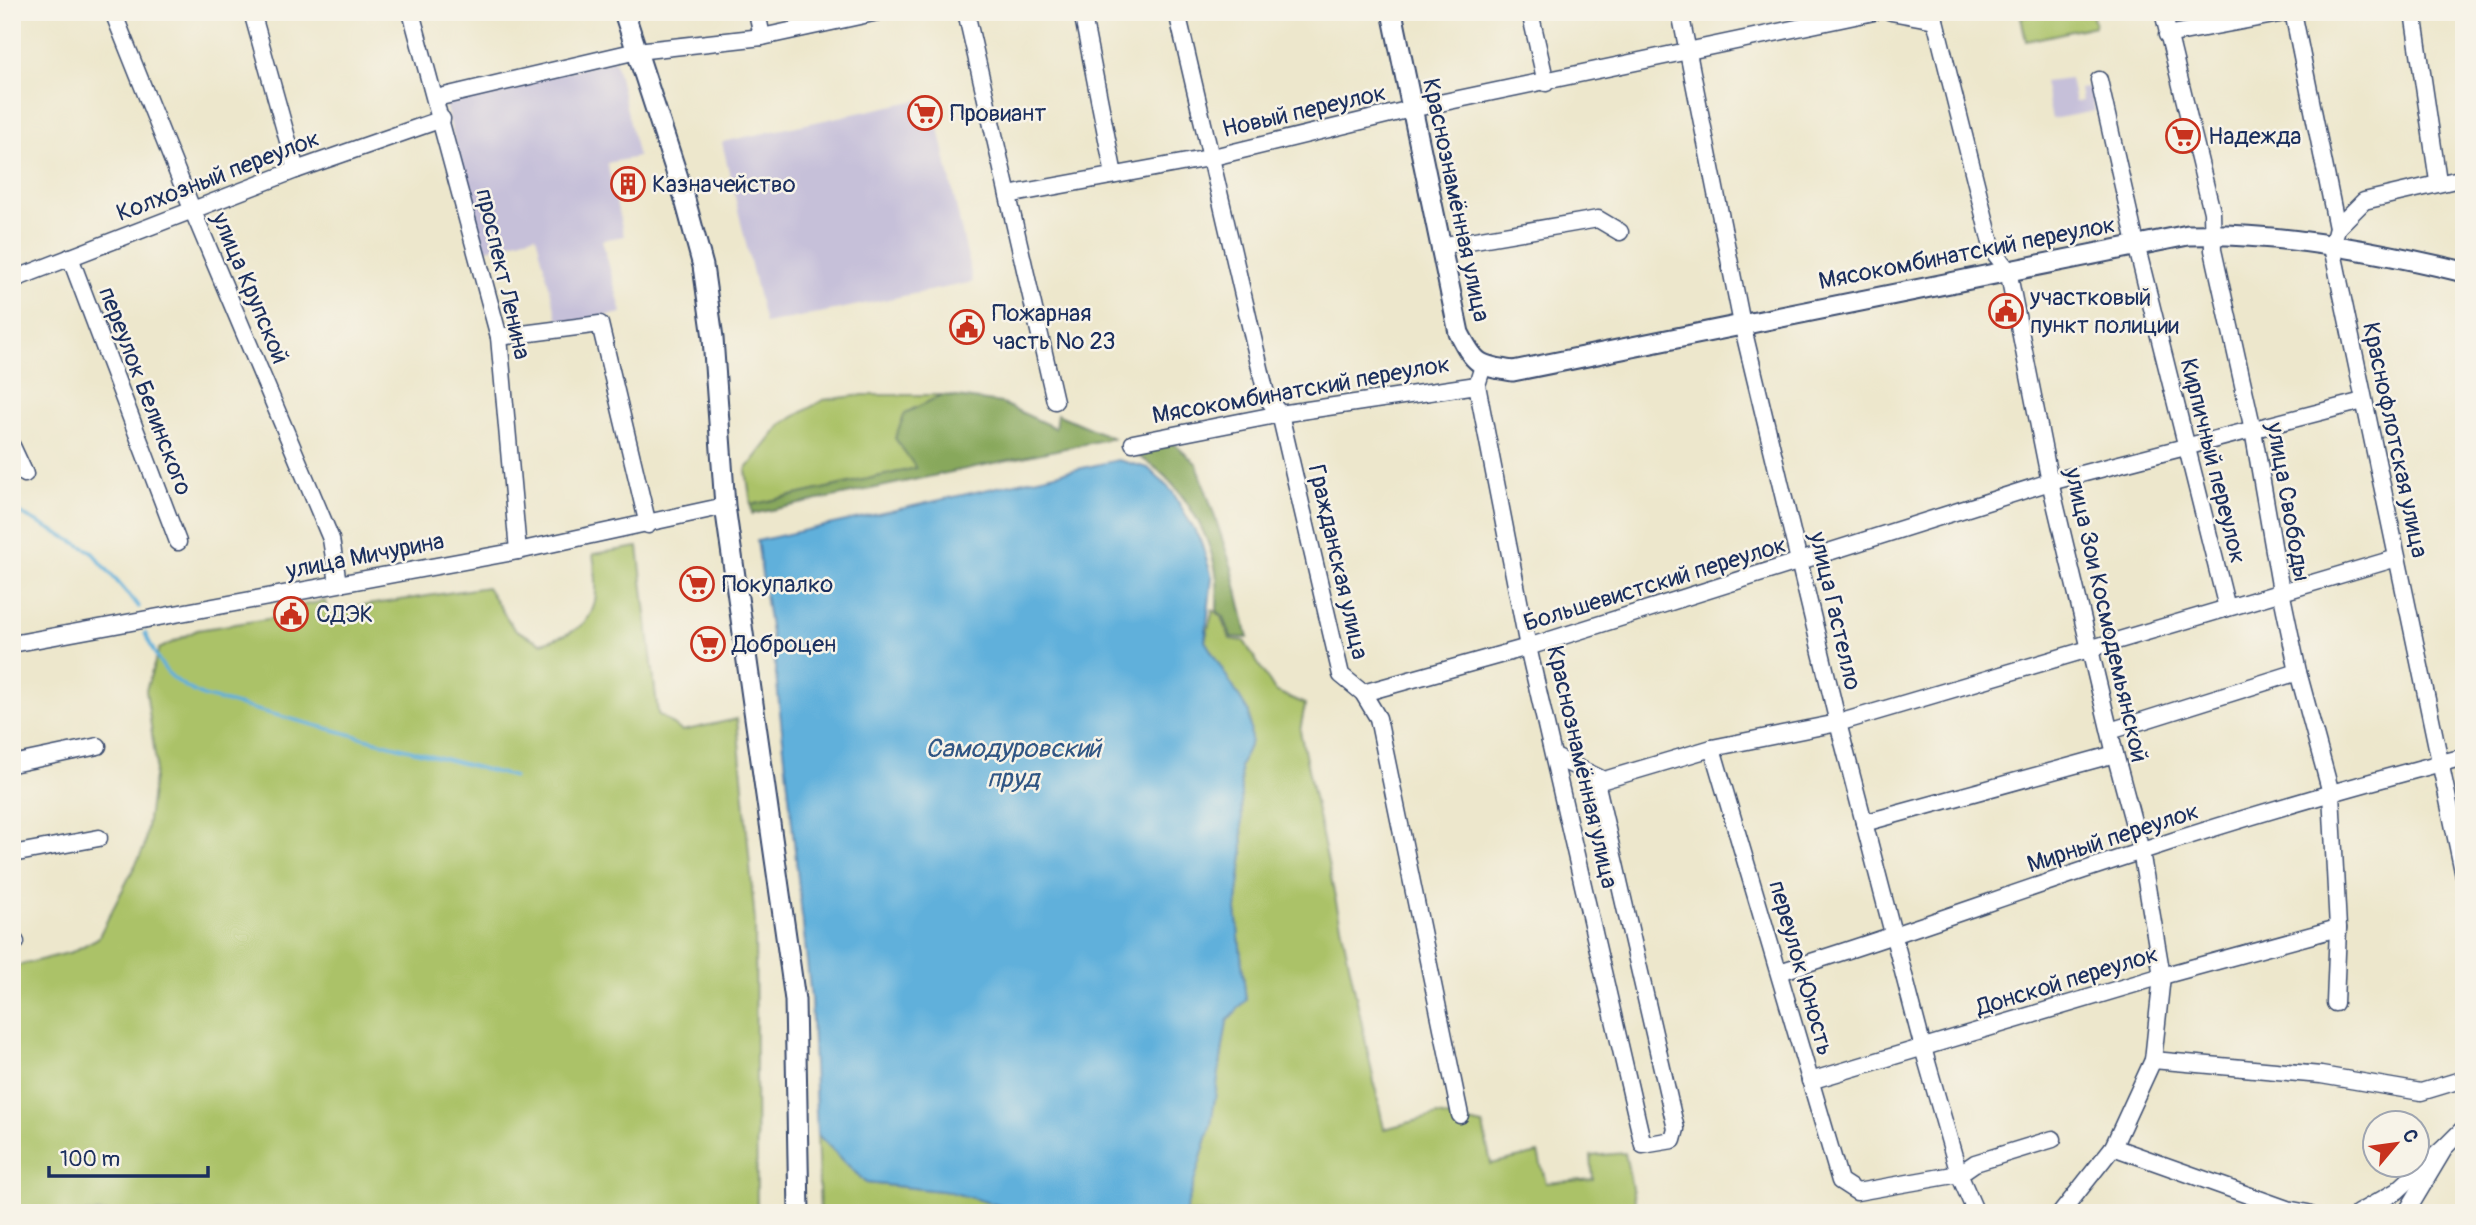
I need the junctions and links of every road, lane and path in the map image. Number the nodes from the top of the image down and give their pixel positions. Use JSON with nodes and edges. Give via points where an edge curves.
{"nodes":[{"id":1,"x":113,"y":12,"type":"edge"},
{"id":2,"x":252,"y":12,"type":"edge"},
{"id":3,"x":411,"y":12,"type":"edge"},
{"id":4,"x":624,"y":12,"type":"edge"},
{"id":5,"x":757,"y":12,"type":"edge"},
{"id":6,"x":878,"y":12,"type":"edge"},
{"id":7,"x":966,"y":12,"type":"edge"},
{"id":8,"x":1082,"y":12,"type":"edge"},
{"id":9,"x":1177,"y":12,"type":"edge"},
{"id":10,"x":1392,"y":12,"type":"edge"},
{"id":11,"x":1530,"y":12,"type":"edge"},
{"id":12,"x":1680,"y":12,"type":"edge"},
{"id":13,"x":1874,"y":12,"type":"edge"},
{"id":14,"x":1891,"y":12,"type":"edge"},
{"id":15,"x":2162,"y":12,"type":"edge"},
{"id":16,"x":2291,"y":12,"type":"edge"},
{"id":17,"x":2413,"y":12,"type":"edge"},
{"id":18,"x":1934,"y":16,"type":"edge"},
{"id":19,"x":2167,"y":35,"type":"junction"},
{"id":20,"x":762,"y":37,"type":"junction"},
{"id":21,"x":1688,"y":50,"type":"junction"},
{"id":22,"x":637,"y":51,"type":"junction"},
{"id":23,"x":2099,"y":80,"type":"dead end"},
{"id":24,"x":1545,"y":83,"type":"junction"},
{"id":25,"x":436,"y":98,"type":"junction"},
{"id":26,"x":1411,"y":109,"type":"junction"},
{"id":27,"x":442,"y":119,"type":"junction"},
{"id":28,"x":1209,"y":158,"type":"junction"},
{"id":29,"x":296,"y":170,"type":"junction"},
{"id":30,"x":1114,"y":175,"type":"junction"},
{"id":31,"x":2464,"y":178,"type":"edge"},
{"id":32,"x":2438,"y":181,"type":"junction"},
{"id":33,"x":1008,"y":195,"type":"junction"},
{"id":34,"x":192,"y":209,"type":"junction"},
{"id":35,"x":1620,"y":232,"type":"dead end"},
{"id":36,"x":2214,"y":234,"type":"junction"},
{"id":37,"x":2335,"y":238,"type":"junction"},
{"id":38,"x":2136,"y":244,"type":"junction"},
{"id":39,"x":1440,"y":246,"type":"junction"},
{"id":40,"x":70,"y":257,"type":"junction"},
{"id":41,"x":2008,"y":270,"type":"junction"},
{"id":42,"x":2464,"y":272,"type":"edge"},
{"id":43,"x":12,"y":280,"type":"edge"},
{"id":44,"x":1742,"y":324,"type":"junction"},
{"id":45,"x":499,"y":337,"type":"junction"},
{"id":46,"x":1480,"y":376,"type":"junction"},
{"id":47,"x":1055,"y":401,"type":"dead end"},
{"id":48,"x":2363,"y":401,"type":"junction"},
{"id":49,"x":1280,"y":415,"type":"junction"},
{"id":50,"x":2253,"y":430,"type":"junction"},
{"id":51,"x":1133,"y":443,"type":"dead end"},
{"id":52,"x":12,"y":446,"type":"edge"},
{"id":53,"x":2185,"y":447,"type":"junction"},
{"id":54,"x":24,"y":474,"type":"dead end"},
{"id":55,"x":2050,"y":482,"type":"junction"},
{"id":56,"x":725,"y":506,"type":"junction"},
{"id":57,"x":648,"y":525,"type":"junction"},
{"id":58,"x":178,"y":542,"type":"dead end"},
{"id":59,"x":518,"y":551,"type":"junction"},
{"id":60,"x":2397,"y":558,"type":"junction"},
{"id":61,"x":1800,"y":563,"type":"junction"},
{"id":62,"x":338,"y":583,"type":"junction"},
{"id":63,"x":2281,"y":591,"type":"junction"},
{"id":64,"x":2227,"y":608,"type":"junction"},
{"id":65,"x":12,"y":644,"type":"edge"},
{"id":66,"x":1528,"y":647,"type":"junction"},
{"id":67,"x":2091,"y":649,"type":"junction"},
{"id":68,"x":2298,"y":672,"type":"junction"},
{"id":69,"x":1363,"y":693,"type":"junction"},
{"id":70,"x":1838,"y":723,"type":"junction"},
{"id":71,"x":2110,"y":731,"type":"junction"},
{"id":72,"x":98,"y":746,"type":"dead end"},
{"id":73,"x":1712,"y":748,"type":"junction"},
{"id":74,"x":2115,"y":754,"type":"junction"},
{"id":75,"x":1555,"y":757,"type":"junction"},
{"id":76,"x":2464,"y":757,"type":"edge"},
{"id":77,"x":2438,"y":763,"type":"junction"},
{"id":78,"x":12,"y":764,"type":"edge"},
{"id":79,"x":1595,"y":777,"type":"junction"},
{"id":80,"x":2331,"y":793,"type":"junction"},
{"id":81,"x":1864,"y":823,"type":"junction"},
{"id":82,"x":99,"y":838,"type":"dead end"},
{"id":83,"x":2141,"y":851,"type":"junction"},
{"id":84,"x":12,"y":854,"type":"edge"},
{"id":85,"x":2464,"y":876,"type":"edge"},
{"id":86,"x":2338,"y":928,"type":"junction"},
{"id":87,"x":1893,"y":938,"type":"junction"},
{"id":88,"x":1779,"y":972,"type":"junction"},
{"id":89,"x":2162,"y":976,"type":"junction"},
{"id":90,"x":2335,"y":1003,"type":"dead end"},
{"id":91,"x":1923,"y":1048,"type":"junction"},
{"id":92,"x":2153,"y":1060,"type":"junction"},
{"id":93,"x":2464,"y":1079,"type":"edge"},
{"id":94,"x":1810,"y":1081,"type":"junction"},
{"id":95,"x":1460,"y":1115,"type":"dead end"},
{"id":96,"x":2464,"y":1128,"type":"edge"},
{"id":97,"x":2053,"y":1139,"type":"dead end"},
{"id":98,"x":2446,"y":1146,"type":"junction"},
{"id":99,"x":2113,"y":1147,"type":"junction"},
{"id":100,"x":1959,"y":1174,"type":"junction"},
{"id":101,"x":2063,"y":1212,"type":"edge"},
{"id":102,"x":799,"y":1213,"type":"edge"},
{"id":103,"x":1976,"y":1213,"type":"edge"},
{"id":104,"x":2308,"y":1213,"type":"edge"},
{"id":105,"x":2358,"y":1213,"type":"edge"},
{"id":106,"x":2406,"y":1213,"type":"edge"}],
"edges":[{"from":1,"to":34,"type":"street","name":"улица Крупской"},
{"from":2,"to":29,"type":"street"},
{"from":3,"to":25,"type":"street","name":"проспект Ленина"},
{"from":4,"to":22,"type":"main road"},
{"from":5,"to":20,"type":"street"},
{"from":6,"to":20,"type":"street"},
{"from":7,"to":33,"type":"street"},
{"from":8,"to":30,"type":"street"},
{"from":9,"to":28,"type":"street","name":"Гражданская улица"},
{"from":10,"to":26,"type":"main road","name":"Краснознамённая улица"},
{"from":11,"to":24,"type":"street"},
{"from":12,"to":21,"type":"street","name":"улица Гастелло"},
{"from":13,"to":21,"type":"street","name":"Новый переулок"},
{"from":14,"to":18,"type":"street"},
{"from":15,"to":19,"type":"street","name":"улица Свободы"},
{"from":16,"to":19,"type":"street"},
{"from":16,"to":37,"type":"street","name":"Краснофлотская улица"},
{"from":17,"to":32,"type":"street"},
{"from":18,"to":41,"type":"street","name":"улица Зои Космодемьянской","via":[[1993,251]]},
{"from":19,"to":36,"type":"street","name":"улица Свободы"},
{"from":20,"to":22,"type":"street"},
{"from":21,"to":24,"type":"street","name":"Новый переулок"},
{"from":21,"to":44,"type":"street","name":"улица Гастелло"},
{"from":22,"to":25,"type":"street"},
{"from":22,"to":56,"type":"main road","via":[[703,266]]},
{"from":23,"to":38,"type":"street","name":"Кирпичный переулок"},
{"from":24,"to":26,"type":"street","name":"Новый переулок"},
{"from":25,"to":27,"type":"street","name":"проспект Ленина"},
{"from":26,"to":28,"type":"street","name":"Новый переулок"},
{"from":26,"to":39,"type":"main road","name":"Краснознамённая улица"},
{"from":27,"to":29,"type":"street","name":"Колхозный переулок"},
{"from":27,"to":45,"type":"street","name":"проспект Ленина"},
{"from":28,"to":30,"type":"street","name":"Новый переулок"},
{"from":28,"to":49,"type":"street","name":"Гражданская улица","via":[[1267,398]]},
{"from":29,"to":34,"type":"street","name":"Колхозный переулок"},
{"from":30,"to":33,"type":"street","name":"Новый переулок"},
{"from":31,"to":32,"type":"street"},
{"from":32,"to":37,"type":"street","via":[[2364,201]]},
{"from":33,"to":47,"type":"street"},
{"from":34,"to":40,"type":"street","name":"Колхозный переулок"},
{"from":34,"to":62,"type":"street","name":"улица Крупской","via":[[331,539]]},
{"from":35,"to":39,"type":"street","via":[[1598,219]]},
{"from":36,"to":37,"type":"main road","name":"Мясокомбинатский переулок"},
{"from":36,"to":38,"type":"main road","name":"Мясокомбинатский переулок"},
{"from":36,"to":50,"type":"street","name":"улица Свободы","via":[[2213,250]]},
{"from":37,"to":42,"type":"main road","name":"Мясокомбинатский переулок"},
{"from":37,"to":48,"type":"street","name":"Краснофлотская улица"},
{"from":38,"to":41,"type":"main road","name":"Мясокомбинатский переулок"},
{"from":38,"to":53,"type":"street","name":"Кирпичный переулок"},
{"from":39,"to":46,"type":"main road","name":"Краснознамённая улица","via":[[1459,333]]},
{"from":40,"to":43,"type":"street","name":"Колхозный переулок"},
{"from":40,"to":58,"type":"street","name":"переулок Белинского"},
{"from":41,"to":44,"type":"main road","name":"Мясокомбинатский переулок"},
{"from":41,"to":55,"type":"street","name":"улица Зои Космодемьянской"},
{"from":44,"to":46,"type":"main road","name":"Мясокомбинатский переулок"},
{"from":44,"to":61,"type":"street","name":"улица Гастелло"},
{"from":45,"to":57,"type":"street","via":[[600,324]]},
{"from":45,"to":59,"type":"street","name":"проспект Ленина"},
{"from":46,"to":49,"type":"street","name":"Мясокомбинатский переулок"},
{"from":46,"to":66,"type":"street","name":"Краснознамённая улица"},
{"from":48,"to":50,"type":"street","name":"Большевистский переулок"},
{"from":48,"to":60,"type":"street","name":"Краснофлотская улица"},
{"from":49,"to":51,"type":"street","name":"Мясокомбинатский переулок"},
{"from":49,"to":69,"type":"street","name":"Гражданская улица","via":[[1341,675]]},
{"from":50,"to":53,"type":"street","name":"Большевистский переулок"},
{"from":50,"to":63,"type":"street","name":"улица Свободы"},
{"from":52,"to":54,"type":"street"},
{"from":53,"to":55,"type":"street","name":"Большевистский переулок"},
{"from":53,"to":64,"type":"street","name":"Кирпичный переулок"},
{"from":55,"to":61,"type":"street","name":"Большевистский переулок"},
{"from":55,"to":67,"type":"street","name":"улица Зои Космодемьянской"},
{"from":56,"to":57,"type":"street","name":"улица Мичурина"},
{"from":56,"to":102,"type":"main road","via":[[795,1000]]},
{"from":57,"to":59,"type":"street","name":"улица Мичурина"},
{"from":59,"to":62,"type":"street","name":"улица Мичурина"},
{"from":60,"to":63,"type":"street"},
{"from":60,"to":77,"type":"street","name":"Краснофлотская улица"},
{"from":61,"to":66,"type":"street","name":"Большевистский переулок"},
{"from":61,"to":70,"type":"street","name":"улица Гастелло"},
{"from":62,"to":65,"type":"street","name":"улица Мичурина"},
{"from":63,"to":64,"type":"street"},
{"from":63,"to":68,"type":"street","name":"улица Свободы"},
{"from":64,"to":67,"type":"street"},
{"from":66,"to":69,"type":"street","name":"Большевистский переулок"},
{"from":66,"to":75,"type":"street","name":"Краснознамённая улица"},
{"from":67,"to":70,"type":"street"},
{"from":67,"to":71,"type":"street","name":"улица Зои Космодемьянской"},
{"from":68,"to":71,"type":"street"},
{"from":68,"to":80,"type":"street","name":"улица Свободы"},
{"from":69,"to":95,"type":"street","name":"Гражданская улица","via":[[1378,718]]},
{"from":70,"to":73,"type":"street"},
{"from":70,"to":81,"type":"street","name":"улица Гастелло"},
{"from":71,"to":74,"type":"street","name":"улица Зои Космодемьянской"},
{"from":72,"to":78,"type":"street"},
{"from":73,"to":79,"type":"street","via":[[1604,779]]},
{"from":73,"to":88,"type":"street","name":"переулок Юность"},
{"from":74,"to":81,"type":"street"},
{"from":74,"to":83,"type":"street","name":"улица Зои Космодемьянской"},
{"from":75,"to":79,"type":"street"},
{"from":75,"to":79,"type":"street","name":"Краснознамённая улица","via":[[1643,1145],[1666,1143],[1673,1140],[1676,1129]]},
{"from":76,"to":77,"type":"street","name":"Мирный переулок"},
{"from":77,"to":80,"type":"street","name":"Мирный переулок"},
{"from":77,"to":85,"type":"street","name":"Краснофлотская улица"},
{"from":80,"to":83,"type":"street","name":"Мирный переулок"},
{"from":80,"to":86,"type":"street","name":"улица Свободы"},
{"from":81,"to":87,"type":"street","name":"улица Гастелло"},
{"from":82,"to":84,"type":"street"},
{"from":83,"to":87,"type":"street","name":"Мирный переулок"},
{"from":83,"to":89,"type":"street","name":"улица Зои Космодемьянской"},
{"from":86,"to":89,"type":"street","name":"Донской переулок"},
{"from":86,"to":90,"type":"street","name":"улица Свободы"},
{"from":87,"to":88,"type":"street","name":"Мирный переулок"},
{"from":87,"to":91,"type":"street","name":"улица Гастелло"},
{"from":88,"to":94,"type":"street","name":"переулок Юность"},
{"from":89,"to":91,"type":"street","name":"Донской переулок"},
{"from":89,"to":92,"type":"street","name":"улица Зои Космодемьянской"},
{"from":91,"to":94,"type":"street","name":"Донской переулок"},
{"from":91,"to":100,"type":"street","name":"улица Гастелло"},
{"from":92,"to":93,"type":"street","via":[[2321,1075],[2421,1092]]},
{"from":92,"to":99,"type":"street","name":"улица Зои Космодемьянской"},
{"from":94,"to":100,"type":"street","name":"переулок Юность","via":[[1840,1181],[1857,1192]]},
{"from":96,"to":98,"type":"street"},
{"from":97,"to":100,"type":"street","via":[[1975,1163]]},
{"from":98,"to":105,"type":"street","via":[[2397,1191]]},
{"from":98,"to":106,"type":"street"},
{"from":99,"to":101,"type":"street","name":"улица Зои Космодемьянской"},
{"from":99,"to":104,"type":"street"},
{"from":100,"to":103,"type":"street","name":"улица Гастелло"}]}
